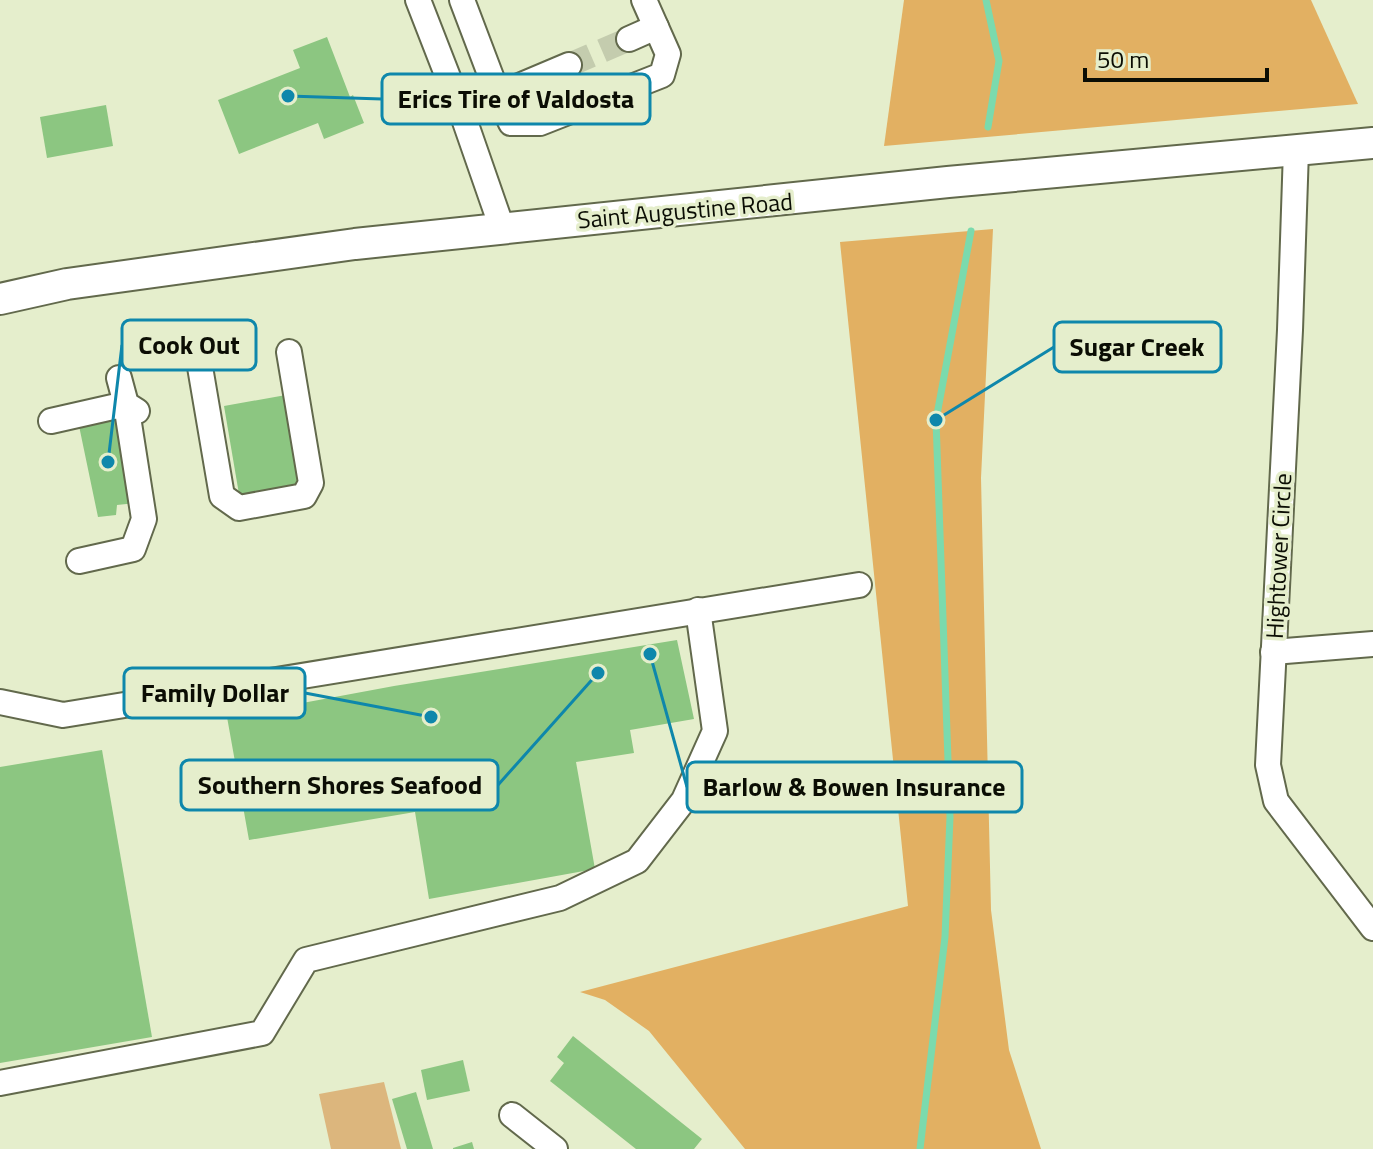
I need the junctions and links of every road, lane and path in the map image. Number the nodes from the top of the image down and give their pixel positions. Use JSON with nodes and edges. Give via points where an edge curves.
{"nodes":[{"id":1,"x":418,"y":0,"type":"edge"},
{"id":2,"x":462,"y":0,"type":"edge"},
{"id":3,"x":644,"y":0,"type":"edge"},
{"id":4,"x":656,"y":27,"type":"junction"},
{"id":5,"x":629,"y":39,"type":"tunnel mouth"},
{"id":6,"x":569,"y":65,"type":"tunnel mouth"},
{"id":7,"x":498,"y":95,"type":"junction"},
{"id":8,"x":1373,"y":143,"type":"edge"},
{"id":9,"x":1296,"y":150,"type":"junction"},
{"id":10,"x":502,"y":228,"type":"junction"},
{"id":11,"x":0,"y":299,"type":"edge"},
{"id":12,"x":289,"y":352,"type":"dead end"},
{"id":13,"x":200,"y":367,"type":"dead end"},
{"id":14,"x":119,"y":378,"type":"dead end"},
{"id":15,"x":126,"y":404,"type":"junction"},
{"id":16,"x":51,"y":421,"type":"dead end"},
{"id":17,"x":79,"y":561,"type":"dead end"},
{"id":18,"x":859,"y":585,"type":"dead end"},
{"id":19,"x":698,"y":610,"type":"junction"},
{"id":20,"x":1373,"y":644,"type":"edge"},
{"id":21,"x":1273,"y":652,"type":"junction"},
{"id":22,"x":0,"y":702,"type":"edge"},
{"id":23,"x":1373,"y":928,"type":"edge"},
{"id":24,"x":0,"y":1083,"type":"edge"},
{"id":25,"x":512,"y":1115,"type":"dead end"},
{"id":26,"x":555,"y":1149,"type":"edge"}],
"edges":[{"from":1,"to":10,"type":"street"},
{"from":2,"to":7,"type":"street"},
{"from":3,"to":4,"type":"street"},
{"from":4,"to":5,"type":"street"},
{"from":4,"to":7,"type":"street","via":[[668,54],[662,75],[540,123],[511,123]]},
{"from":6,"to":7,"type":"street"},
{"from":8,"to":9,"type":"main road","name":"Saint Augustine Road"},
{"from":9,"to":10,"type":"main road","name":"Saint Augustine Road"},
{"from":9,"to":21,"type":"street","name":"Hightower Circle"},
{"from":10,"to":11,"type":"main road","name":"Saint Augustine Road","via":[[67,284]]},
{"from":12,"to":13,"type":"street","via":[[311,483],[304,496],[239,508],[222,496]]},
{"from":14,"to":15,"type":"street"},
{"from":15,"to":16,"type":"street"},
{"from":15,"to":17,"type":"street","via":[[144,519],[133,549]]},
{"from":18,"to":19,"type":"street"},
{"from":19,"to":22,"type":"street","via":[[63,715]]},
{"from":19,"to":24,"type":"street","via":[[715,731],[684,800],[637,861],[560,898],[306,960],[262,1033]]},
{"from":20,"to":21,"type":"street"},
{"from":21,"to":23,"type":"street","name":"Hightower Circle","via":[[1268,765],[1276,801]]},
{"from":25,"to":26,"type":"street"}]}
